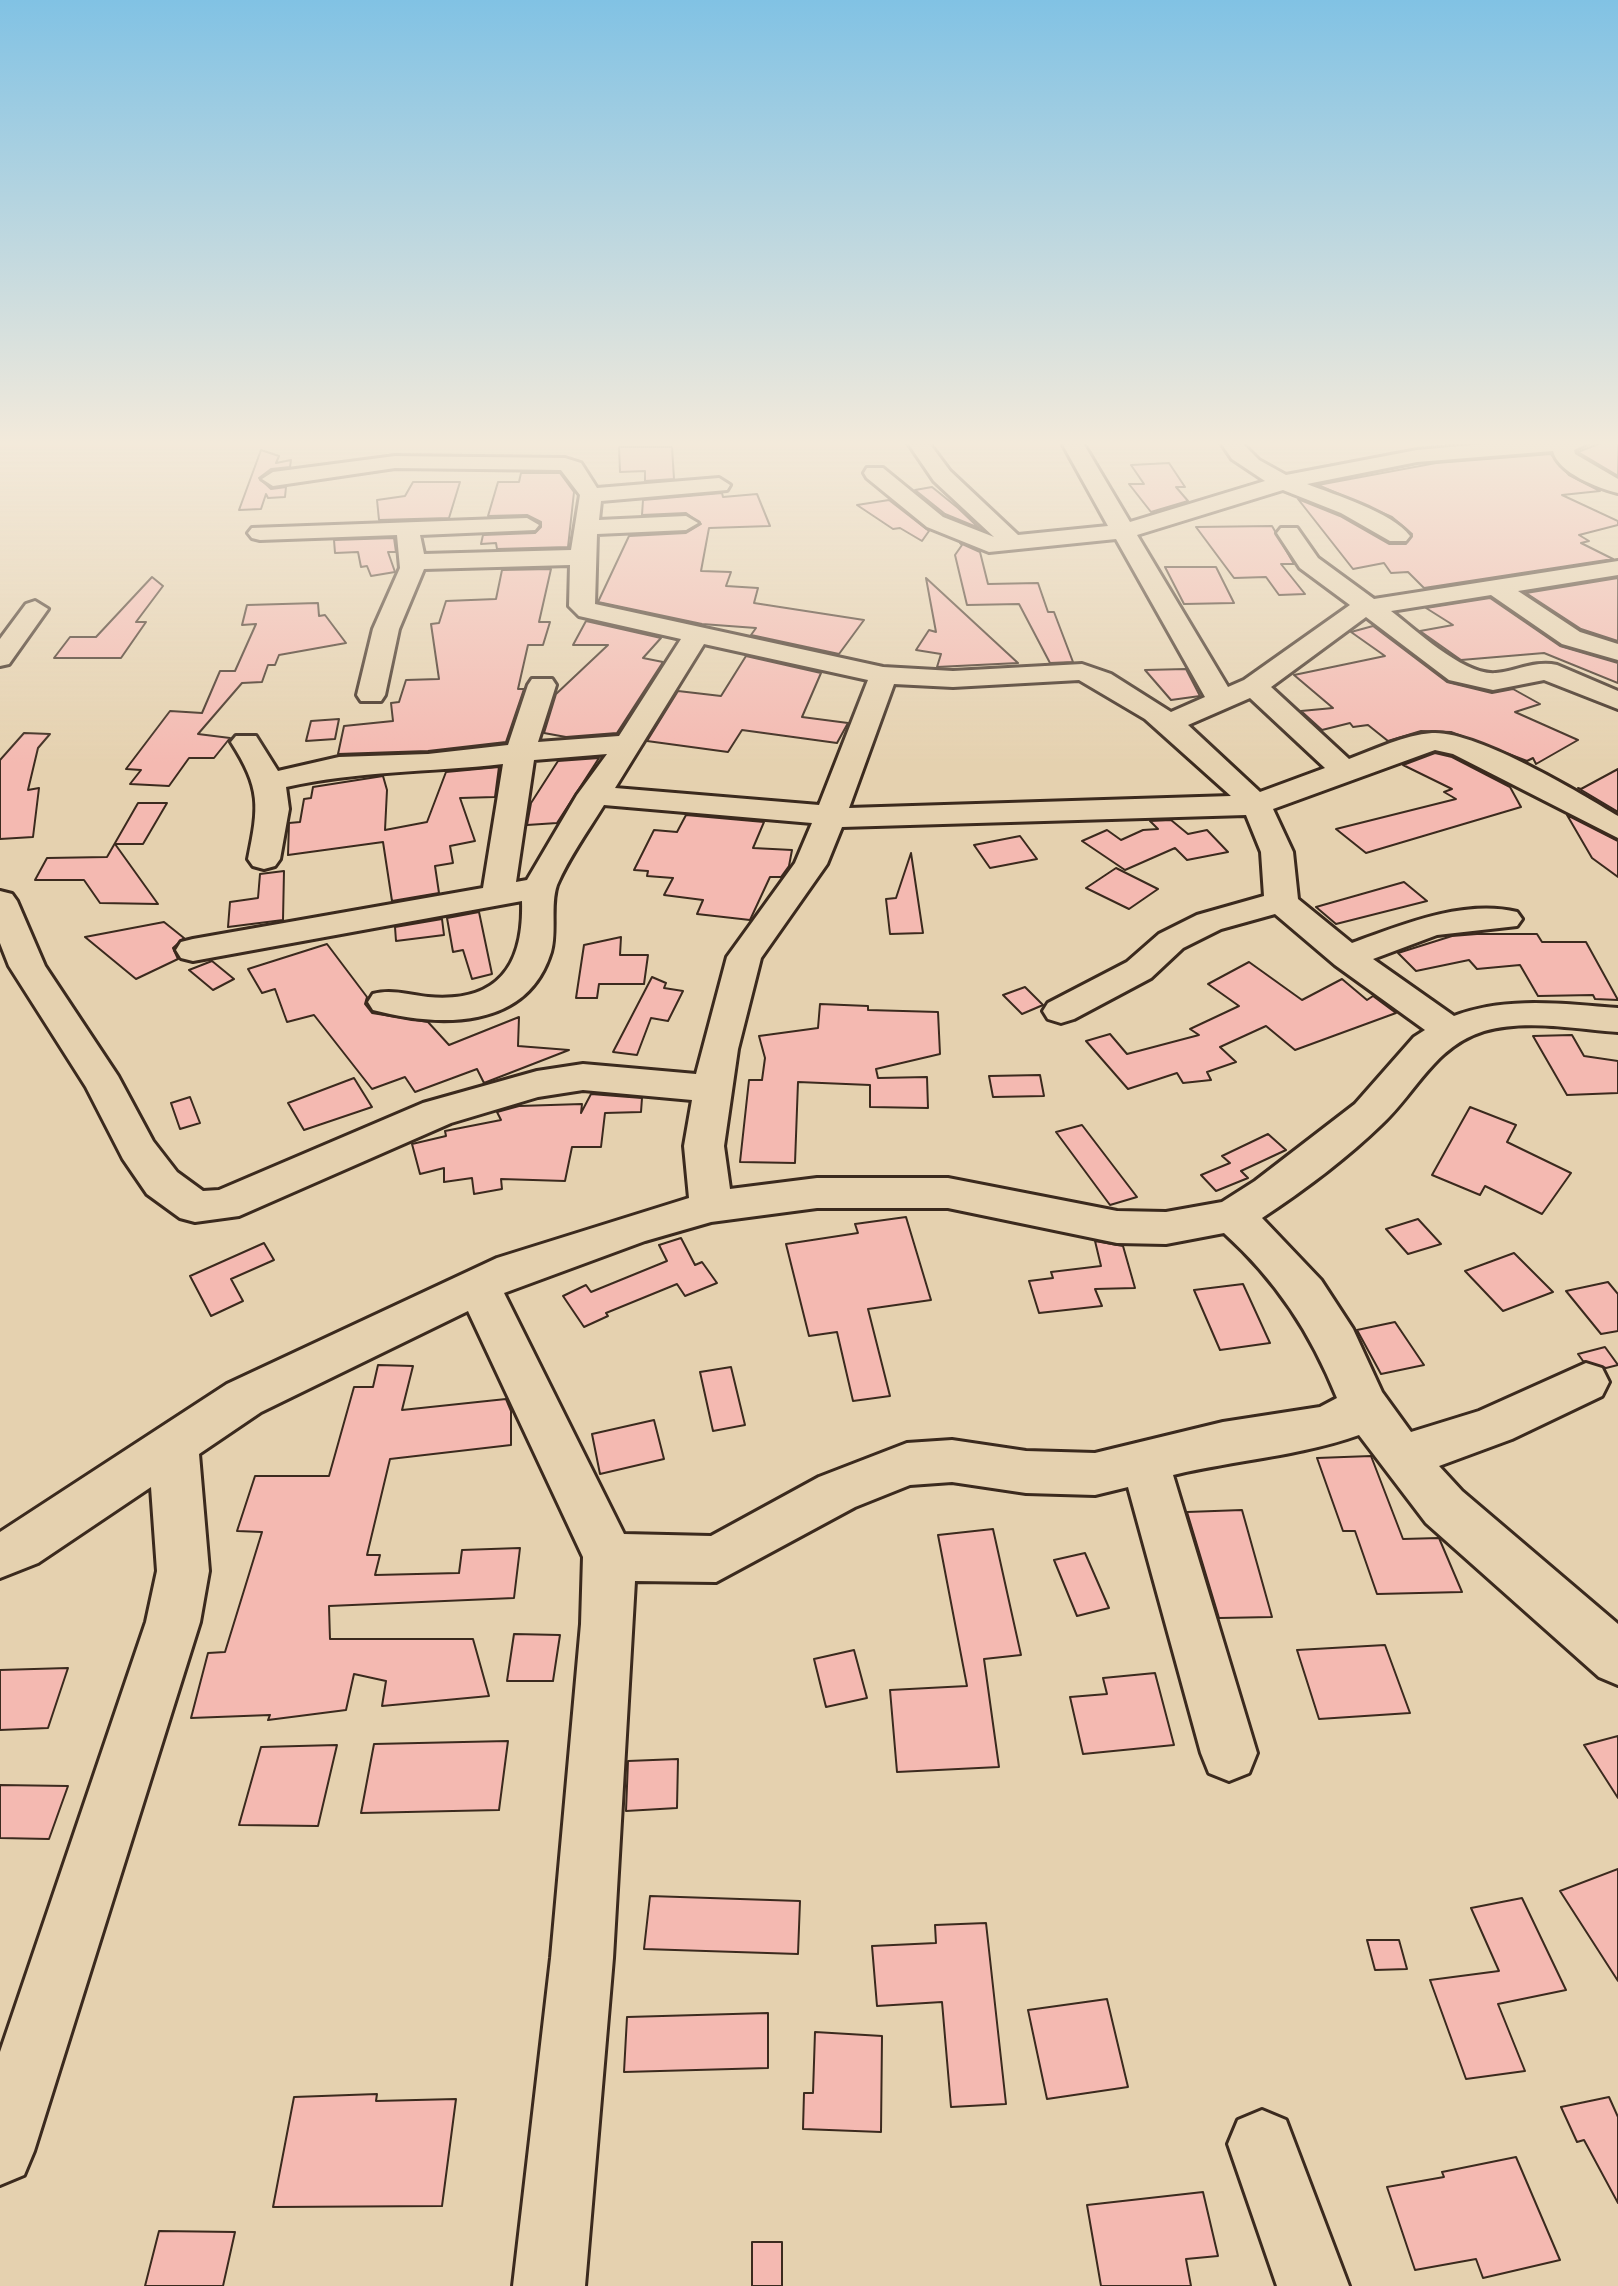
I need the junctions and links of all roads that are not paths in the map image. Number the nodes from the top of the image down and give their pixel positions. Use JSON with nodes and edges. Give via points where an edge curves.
{"nodes":[{"id":1,"x":411,"y":550,"type":"edge"},
{"id":2,"x":583,"y":550,"type":"edge"},
{"id":3,"x":1137,"y":550,"type":"edge"},
{"id":4,"x":1300,"y":550,"type":"edge"},
{"id":5,"x":582,"y":557,"type":"junction"},
{"id":6,"x":413,"y":562,"type":"junction"},
{"id":7,"x":1618,"y":568,"type":"edge"},
{"id":8,"x":1494,"y":586,"type":"junction"},
{"id":9,"x":1365,"y":608,"type":"junction"},
{"id":10,"x":35,"y":609,"type":"dead end"},
{"id":11,"x":696,"y":636,"type":"junction"},
{"id":12,"x":1618,"y":652,"type":"edge"},
{"id":13,"x":0,"y":658,"type":"edge"},
{"id":14,"x":883,"y":675,"type":"junction"},
{"id":15,"x":542,"y":685,"type":"dead end"},
{"id":16,"x":1254,"y":686,"type":"junction"},
{"id":17,"x":371,"y":695,"type":"dead end"},
{"id":18,"x":1221,"y":700,"type":"junction"},
{"id":19,"x":1618,"y":701,"type":"edge"},
{"id":20,"x":1170,"y":723,"type":"junction"},
{"id":21,"x":246,"y":742,"type":"dead end"},
{"id":22,"x":626,"y":745,"type":"junction"},
{"id":23,"x":523,"y":752,"type":"junction"},
{"id":24,"x":1347,"y":773,"type":"junction"},
{"id":25,"x":272,"y":781,"type":"junction"},
{"id":26,"x":592,"y":795,"type":"junction"},
{"id":27,"x":1255,"y":805,"type":"junction"},
{"id":28,"x":828,"y":817,"type":"junction"},
{"id":29,"x":1618,"y":829,"type":"edge"},
{"id":30,"x":264,"y":859,"type":"dead end"},
{"id":31,"x":499,"y":887,"type":"junction"},
{"id":32,"x":539,"y":888,"type":"junction"},
{"id":33,"x":1281,"y":902,"type":"junction"},
{"id":34,"x":1,"y":907,"type":"edge"},
{"id":35,"x":1505,"y":919,"type":"dead end"},
{"id":36,"x":193,"y":950,"type":"dead end"},
{"id":37,"x":1347,"y":957,"type":"junction"},
{"id":38,"x":386,"y":1002,"type":"dead end"},
{"id":39,"x":1061,"y":1011,"type":"dead end"},
{"id":40,"x":1618,"y":1020,"type":"edge"},
{"id":41,"x":1450,"y":1031,"type":"junction"},
{"id":42,"x":713,"y":1089,"type":"junction"},
{"id":43,"x":711,"y":1207,"type":"junction"},
{"id":44,"x":1232,"y":1216,"type":"junction"},
{"id":45,"x":478,"y":1286,"type":"junction"},
{"id":46,"x":1586,"y":1382,"type":"dead end"},
{"id":47,"x":1363,"y":1403,"type":"junction"},
{"id":48,"x":177,"y":1442,"type":"junction"},
{"id":49,"x":1400,"y":1455,"type":"junction"},
{"id":50,"x":1145,"y":1462,"type":"junction"},
{"id":51,"x":0,"y":1555,"type":"edge"},
{"id":52,"x":609,"y":1557,"type":"junction"},
{"id":53,"x":1618,"y":1659,"type":"edge"},
{"id":54,"x":1229,"y":1753,"type":"dead end"},
{"id":55,"x":1262,"y":2144,"type":"dead end"},
{"id":56,"x":0,"y":2151,"type":"edge"},
{"id":57,"x":549,"y":2286,"type":"edge"},
{"id":58,"x":1313,"y":2286,"type":"edge"}],
"edges":[{"from":1,"to":6,"type":"street"},
{"from":2,"to":5,"type":"street"},
{"from":3,"to":18,"type":"street"},
{"from":4,"to":9,"type":"street"},
{"from":5,"to":6,"type":"street"},
{"from":5,"to":11,"type":"street","via":[[582,606],[588,611]]},
{"from":6,"to":17,"type":"street","via":[[381,647]]},
{"from":7,"to":8,"type":"street"},
{"from":8,"to":9,"type":"street"},
{"from":8,"to":12,"type":"street","via":[[1571,638]]},
{"from":9,"to":16,"type":"street"},
{"from":9,"to":19,"type":"street","via":[[1475,680],[1493,682],[1547,671]]},
{"from":10,"to":13,"type":"street"},
{"from":11,"to":14,"type":"street"},
{"from":11,"to":22,"type":"street"},
{"from":14,"to":20,"type":"street","via":[[953,679],[1082,672]]},
{"from":14,"to":28,"type":"street"},
{"from":15,"to":23,"type":"street"},
{"from":16,"to":18,"type":"street"},
{"from":16,"to":24,"type":"street"},
{"from":18,"to":20,"type":"street"},
{"from":20,"to":27,"type":"street"},
{"from":21,"to":25,"type":"street"},
{"from":22,"to":23,"type":"street"},
{"from":22,"to":26,"type":"street"},
{"from":23,"to":25,"type":"street","via":[[339,766]]},
{"from":23,"to":31,"type":"street","via":[[503,831]]},
{"from":24,"to":27,"type":"street"},
{"from":24,"to":29,"type":"street","via":[[1417,744],[1448,743],[1567,798]]},
{"from":25,"to":30,"type":"street","via":[[275,804]]},
{"from":26,"to":28,"type":"street"},
{"from":26,"to":32,"type":"street"},
{"from":27,"to":28,"type":"street"},
{"from":27,"to":33,"type":"street","via":[[1278,851]]},
{"from":28,"to":42,"type":"street","via":[[811,864],[744,957]]},
{"from":31,"to":32,"type":"street"},
{"from":31,"to":36,"type":"street"},
{"from":32,"to":38,"type":"street","via":[[536,949],[523,978],[501,998],[469,1007],[422,1010]]},
{"from":33,"to":37,"type":"street"},
{"from":33,"to":39,"type":"street","via":[[1209,922],[1171,941],[1139,970]]},
{"from":34,"to":42,"type":"street","via":[[27,966],[104,1085],[137,1149],[162,1183],[195,1207],[224,1205],[437,1113],[537,1084],[583,1077]]},
{"from":35,"to":37,"type":"street","via":[[1432,925]]},
{"from":37,"to":41,"type":"street"},
{"from":40,"to":41,"type":"street","via":[[1541,1014],[1481,1019]]},
{"from":41,"to":44,"type":"street","via":[[1427,1046],[1369,1114]]},
{"from":42,"to":43,"type":"street","via":[[704,1146]]},
{"from":43,"to":44,"type":"street","via":[[817,1193],[948,1193],[1117,1227],[1166,1228]]},
{"from":43,"to":45,"type":"street","via":[[540,1260]]},
{"from":44,"to":47,"type":"street","via":[[1305,1292],[1337,1342]]},
{"from":45,"to":48,"type":"street","via":[[257,1391]]},
{"from":45,"to":52,"type":"street"},
{"from":46,"to":49,"type":"street","via":[[1494,1428]]},
{"from":47,"to":49,"type":"street"},
{"from":47,"to":50,"type":"street","via":[[1346,1420]]},
{"from":48,"to":51,"type":"street","via":[[20,1547]]},
{"from":48,"to":56,"type":"street","via":[[173,1460],[183,1571],[173,1622]]},
{"from":49,"to":53,"type":"street","via":[[1444,1507]]},
{"from":50,"to":52,"type":"street","via":[[1095,1474],[1026,1472],[952,1461],[907,1464],[837,1492],[716,1559]]},
{"from":50,"to":54,"type":"street"},
{"from":52,"to":57,"type":"street","via":[[582,1958]]},
{"from":55,"to":58,"type":"street"}]}
